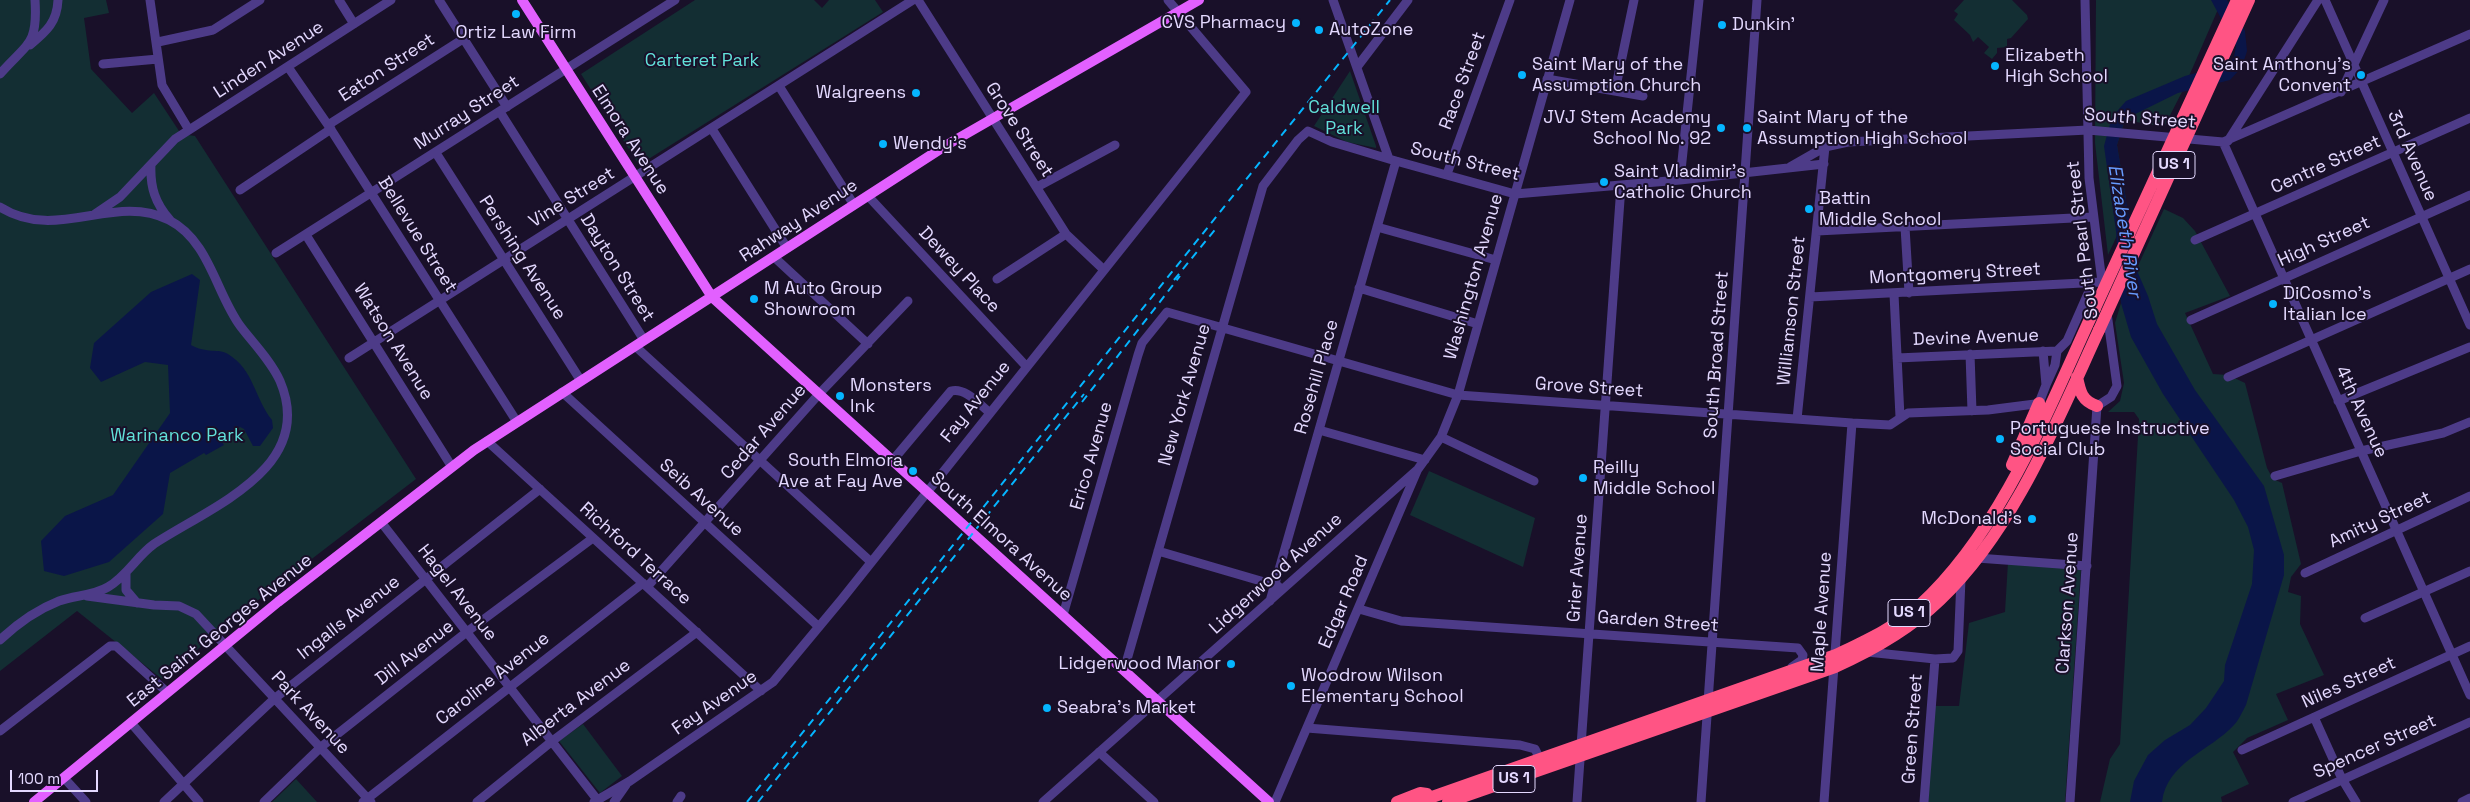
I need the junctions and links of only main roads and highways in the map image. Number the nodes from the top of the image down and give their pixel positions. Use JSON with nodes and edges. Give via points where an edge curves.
{"nodes":[{"id":1,"x":1199,"y":0,"type":"edge"},
{"id":2,"x":2237,"y":0,"type":"edge"},
{"id":3,"x":2249,"y":0,"type":"edge"},
{"id":4,"x":526,"y":1,"type":"edge"},
{"id":5,"x":712,"y":296,"type":"junction"},
{"id":6,"x":2077,"y":377,"type":"junction"},
{"id":7,"x":2039,"y":403,"type":"road end"},
{"id":8,"x":2098,"y":406,"type":"road end"},
{"id":9,"x":427,"y":486,"type":"joint"},
{"id":10,"x":2006,"y":491,"type":"junction"},
{"id":11,"x":1835,"y":661,"type":"junction"},
{"id":12,"x":1708,"y":706,"type":"junction"},
{"id":13,"x":1581,"y":750,"type":"junction"},
{"id":14,"x":1437,"y":794,"type":"junction"},
{"id":15,"x":34,"y":802,"type":"edge"},
{"id":16,"x":1269,"y":802,"type":"edge"},
{"id":17,"x":1397,"y":802,"type":"edge"},
{"id":18,"x":1418,"y":802,"type":"edge"},
{"id":19,"x":1448,"y":802,"type":"edge"}],
"edges":[{"from":1,"to":5,"type":"main road","name":"Rahway Avenue","via":[[992,120]]},
{"from":2,"to":10,"type":"highway","number":"US 1","bridge":true,"via":[[2095,308]]},
{"from":3,"to":6,"type":"highway","number":"US 1","bridge":true},
{"from":4,"to":5,"type":"main road","name":"Elmora Avenue","via":[[565,70]]},
{"from":5,"to":9,"type":"main road","name":"Rahway Avenue","via":[[487,441]]},
{"from":5,"to":16,"type":"main road","name":"South Elmora Avenue"},
{"from":6,"to":8,"type":"highway","via":[[2082,398]]},
{"from":6,"to":11,"type":"highway","number":"US 1","via":[[1999,527],[1961,579],[1919,619],[1867,652]]},
{"from":7,"to":10,"type":"highway","via":[[2009,470]]},
{"from":9,"to":15,"type":"main road","name":"East Saint Georges Avenue","via":[[225,645]]},
{"from":10,"to":11,"type":"highway","number":"US 1","via":[[1968,552],[1919,606]]},
{"from":11,"to":12,"type":"highway","number":"US 1"},
{"from":11,"to":12,"type":"highway","number":"US 1","via":[[1782,674]]},
{"from":12,"to":13,"type":"highway","number":"US 1"},
{"from":13,"to":14,"type":"highway","number":"US 1","via":[[1540,759]]},
{"from":13,"to":19,"type":"highway","number":"US 1"},
{"from":14,"to":17,"type":"highway","via":[[1420,793]]},
{"from":14,"to":18,"type":"highway","number":"US 1"}]}
